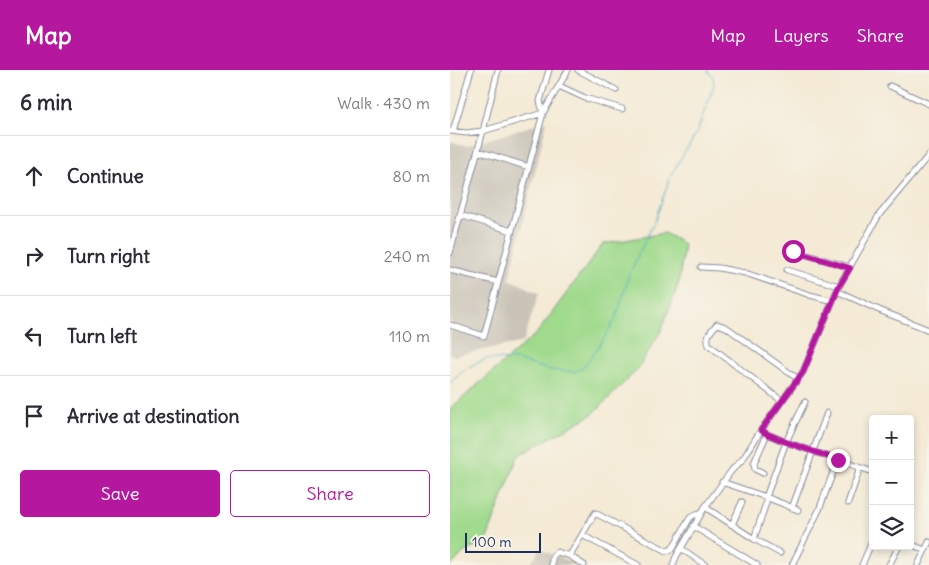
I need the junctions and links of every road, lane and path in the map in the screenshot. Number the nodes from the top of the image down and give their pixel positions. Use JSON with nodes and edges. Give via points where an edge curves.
{"nodes":[{"id":1,"x":470,"y":70,"type":"edge"},
{"id":2,"x":498,"y":70,"type":"edge"},
{"id":3,"x":549,"y":70,"type":"edge"},
{"id":4,"x":568,"y":70,"type":"edge"},
{"id":5,"x":578,"y":70,"type":"edge"},
{"id":6,"x":559,"y":86,"type":"junction"},
{"id":7,"x":890,"y":86,"type":"dead end"},
{"id":8,"x":616,"y":90,"type":"dead end"},
{"id":9,"x":929,"y":104,"type":"edge"},
{"id":10,"x":622,"y":109,"type":"dead end"},
{"id":11,"x":543,"y":114,"type":"junction"},
{"id":12,"x":451,"y":131,"type":"edge"},
{"id":13,"x":483,"y":131,"type":"junction"},
{"id":14,"x":478,"y":151,"type":"junction"},
{"id":15,"x":929,"y":155,"type":"edge"},
{"id":16,"x":529,"y":167,"type":"junction"},
{"id":17,"x":460,"y":215,"type":"junction"},
{"id":18,"x":512,"y":231,"type":"junction"},
{"id":19,"x":793,"y":251,"type":"dead end"},
{"id":20,"x":450,"y":253,"type":"edge"},
{"id":21,"x":700,"y":267,"type":"dead end"},
{"id":22,"x":850,"y":268,"type":"junction"},
{"id":23,"x":450,"y":270,"type":"edge"},
{"id":24,"x":787,"y":270,"type":"dead end"},
{"id":25,"x":498,"y":282,"type":"junction"},
{"id":26,"x":838,"y":288,"type":"junction"},
{"id":27,"x":833,"y":302,"type":"junction"},
{"id":28,"x":450,"y":326,"type":"edge"},
{"id":29,"x":929,"y":330,"type":"edge"},
{"id":30,"x":798,"y":379,"type":"junction"},
{"id":31,"x":782,"y":401,"type":"junction"},
{"id":32,"x":805,"y":402,"type":"dead end"},
{"id":33,"x":828,"y":413,"type":"dead end"},
{"id":34,"x":761,"y":430,"type":"junction"},
{"id":35,"x":767,"y":434,"type":"junction"},
{"id":36,"x":786,"y":442,"type":"junction"},
{"id":37,"x":813,"y":451,"type":"junction"},
{"id":38,"x":838,"y":460,"type":"junction"},
{"id":39,"x":860,"y":468,"type":"junction"},
{"id":40,"x":869,"y":471,"type":"edge"},
{"id":41,"x":763,"y":473,"type":"dead end"},
{"id":42,"x":722,"y":482,"type":"junction"},
{"id":43,"x":766,"y":497,"type":"junction"},
{"id":44,"x":742,"y":502,"type":"dead end"},
{"id":45,"x":848,"y":503,"type":"dead end"},
{"id":46,"x":792,"y":508,"type":"junction"},
{"id":47,"x":703,"y":510,"type":"junction"},
{"id":48,"x":798,"y":510,"type":"dead end"},
{"id":49,"x":732,"y":525,"type":"junction"},
{"id":50,"x":693,"y":526,"type":"junction"},
{"id":51,"x":582,"y":535,"type":"junction"},
{"id":52,"x":754,"y":539,"type":"junction"},
{"id":53,"x":929,"y":542,"type":"edge"},
{"id":54,"x":914,"y":546,"type":"edge"},
{"id":55,"x":869,"y":549,"type":"edge"},
{"id":56,"x":682,"y":550,"type":"junction"},
{"id":57,"x":897,"y":550,"type":"edge"},
{"id":58,"x":925,"y":550,"type":"junction"},
{"id":59,"x":780,"y":553,"type":"dead end"},
{"id":60,"x":568,"y":555,"type":"junction"},
{"id":61,"x":552,"y":565,"type":"edge"},
{"id":62,"x":584,"y":565,"type":"edge"},
{"id":63,"x":638,"y":565,"type":"edge"},
{"id":64,"x":673,"y":565,"type":"edge"},
{"id":65,"x":705,"y":565,"type":"edge"},
{"id":66,"x":757,"y":565,"type":"edge"},
{"id":67,"x":792,"y":565,"type":"edge"},
{"id":68,"x":862,"y":565,"type":"edge"},
{"id":69,"x":889,"y":565,"type":"edge"},
{"id":70,"x":918,"y":565,"type":"edge"}],
"edges":[{"from":1,"to":12,"type":"street"},
{"from":2,"to":13,"type":"street"},
{"from":3,"to":11,"type":"street","via":[[540,101]]},
{"from":4,"to":6,"type":"street"},
{"from":5,"to":8,"type":"street"},
{"from":6,"to":10,"type":"street"},
{"from":6,"to":11,"type":"street"},
{"from":7,"to":9,"type":"street"},
{"from":11,"to":13,"type":"street"},
{"from":11,"to":16,"type":"street"},
{"from":12,"to":13,"type":"street","via":[[466,134]]},
{"from":13,"to":14,"type":"street"},
{"from":14,"to":16,"type":"street"},
{"from":14,"to":17,"type":"street"},
{"from":15,"to":22,"type":"street","via":[[879,215]]},
{"from":16,"to":18,"type":"street"},
{"from":17,"to":18,"type":"street"},
{"from":17,"to":20,"type":"street"},
{"from":18,"to":25,"type":"street"},
{"from":19,"to":22,"type":"street"},
{"from":21,"to":27,"type":"street","via":[[744,273]]},
{"from":22,"to":26,"type":"street"},
{"from":23,"to":25,"type":"street"},
{"from":24,"to":26,"type":"street"},
{"from":25,"to":28,"type":"street","via":[[484,336]]},
{"from":26,"to":27,"type":"street"},
{"from":26,"to":29,"type":"street","via":[[879,310]]},
{"from":27,"to":30,"type":"street"},
{"from":30,"to":31,"type":"street"},
{"from":30,"to":31,"type":"street","via":[[726,327],[717,324],[708,335],[710,345]]},
{"from":31,"to":34,"type":"street"},
{"from":32,"to":36,"type":"street"},
{"from":33,"to":37,"type":"street"},
{"from":34,"to":35,"type":"street"},
{"from":34,"to":42,"type":"street","via":[[743,459]]},
{"from":35,"to":36,"type":"street"},
{"from":35,"to":41,"type":"street","via":[[754,463],[755,469]]},
{"from":36,"to":37,"type":"street"},
{"from":36,"to":43,"type":"street"},
{"from":37,"to":38,"type":"street"},
{"from":37,"to":46,"type":"street"},
{"from":38,"to":39,"type":"street"},
{"from":38,"to":67,"type":"street"},
{"from":39,"to":40,"type":"street"},
{"from":39,"to":45,"type":"street"},
{"from":42,"to":43,"type":"street"},
{"from":42,"to":47,"type":"street"},
{"from":43,"to":46,"type":"street"},
{"from":43,"to":52,"type":"street"},
{"from":44,"to":49,"type":"street"},
{"from":46,"to":48,"type":"street"},
{"from":47,"to":49,"type":"street"},
{"from":47,"to":50,"type":"street"},
{"from":47,"to":51,"type":"street","via":[[690,518],[669,551],[595,513]]},
{"from":49,"to":52,"type":"street"},
{"from":50,"to":56,"type":"street"},
{"from":50,"to":66,"type":"street"},
{"from":51,"to":60,"type":"street"},
{"from":51,"to":63,"type":"street"},
{"from":52,"to":59,"type":"street"},
{"from":53,"to":58,"type":"street"},
{"from":54,"to":58,"type":"street"},
{"from":55,"to":68,"type":"street"},
{"from":56,"to":64,"type":"street"},
{"from":56,"to":65,"type":"street"},
{"from":57,"to":69,"type":"street"},
{"from":58,"to":70,"type":"street"},
{"from":60,"to":61,"type":"street","via":[[556,552]]},
{"from":60,"to":62,"type":"street"}]}
